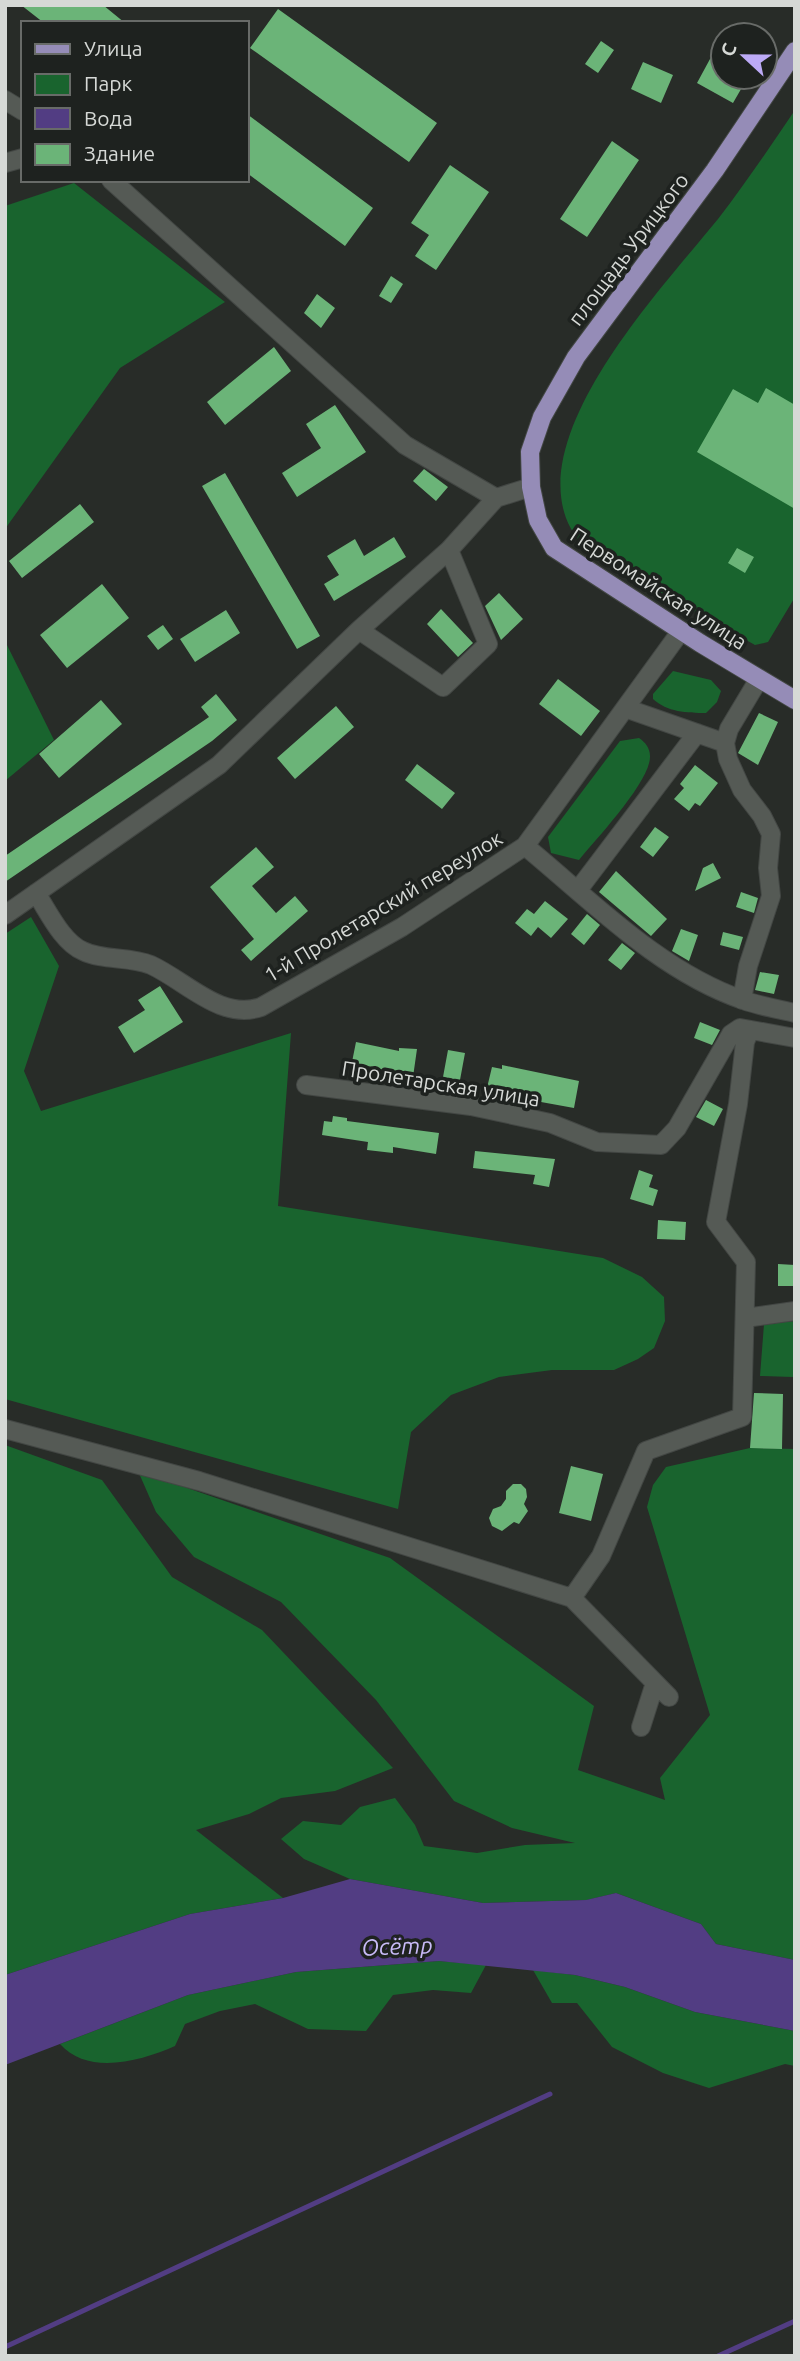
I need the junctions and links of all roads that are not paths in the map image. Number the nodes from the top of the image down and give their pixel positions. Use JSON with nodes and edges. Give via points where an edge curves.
{"nodes":[{"id":1,"x":795,"y":51,"type":"edge"},
{"id":2,"x":5,"y":100,"type":"edge"},
{"id":3,"x":21,"y":110,"type":"edge"},
{"id":4,"x":113,"y":182,"type":"edge"},
{"id":5,"x":531,"y":487,"type":"junction"},
{"id":6,"x":496,"y":498,"type":"junction"},
{"id":7,"x":449,"y":550,"type":"junction"},
{"id":8,"x":359,"y":630,"type":"junction"},
{"id":9,"x":681,"y":631,"type":"junction"},
{"id":10,"x":759,"y":679,"type":"junction"},
{"id":11,"x":795,"y":700,"type":"edge"},
{"id":12,"x":625,"y":708,"type":"junction"},
{"id":13,"x":697,"y":733,"type":"junction"},
{"id":14,"x":725,"y":743,"type":"junction"},
{"id":15,"x":525,"y":846,"type":"junction"},
{"id":16,"x":578,"y":890,"type":"junction"},
{"id":17,"x":36,"y":893,"type":"junction"},
{"id":18,"x":5,"y":915,"type":"edge"},
{"id":19,"x":742,"y":1000,"type":"junction"},
{"id":20,"x":795,"y":1013,"type":"edge"},
{"id":21,"x":750,"y":1030,"type":"junction"},
{"id":22,"x":795,"y":1038,"type":"edge"},
{"id":23,"x":306,"y":1084,"type":"dead end"},
{"id":24,"x":795,"y":1311,"type":"edge"},
{"id":25,"x":745,"y":1318,"type":"junction"},
{"id":26,"x":5,"y":1429,"type":"edge"},
{"id":27,"x":572,"y":1598,"type":"junction"},
{"id":28,"x":655,"y":1683,"type":"junction"},
{"id":29,"x":669,"y":1697,"type":"dead end"},
{"id":30,"x":641,"y":1727,"type":"dead end"}],
"edges":[{"from":1,"to":5,"type":"main road","name":"площадь Урицкого","via":[[715,170],[576,357],[542,417],[530,452]]},
{"from":2,"to":3,"type":"street"},
{"from":4,"to":6,"type":"street","via":[[405,445]]},
{"from":5,"to":6,"type":"street"},
{"from":5,"to":9,"type":"main road","name":"Первомайская улица","via":[[538,520],[554,548]]},
{"from":6,"to":7,"type":"street"},
{"from":7,"to":8,"type":"street"},
{"from":7,"to":8,"type":"street","via":[[488,644],[443,687]]},
{"from":8,"to":17,"type":"street","via":[[219,765]]},
{"from":9,"to":10,"type":"main road","name":"Первомайская улица"},
{"from":9,"to":12,"type":"street","name":"1-й Пролетарский переулок"},
{"from":10,"to":11,"type":"main road","name":"Первомайская улица"},
{"from":10,"to":14,"type":"street"},
{"from":12,"to":13,"type":"street"},
{"from":12,"to":15,"type":"street","name":"1-й Пролетарский переулок"},
{"from":13,"to":14,"type":"street"},
{"from":13,"to":16,"type":"street"},
{"from":14,"to":19,"type":"street","via":[[742,790],[771,834],[771,896]]},
{"from":15,"to":16,"type":"street"},
{"from":15,"to":17,"type":"street","name":"1-й Пролетарский переулок","via":[[401,927],[246,1012],[227,1009],[149,965],[82,951],[69,942]]},
{"from":16,"to":19,"type":"street","via":[[645,946],[697,979]]},
{"from":17,"to":18,"type":"street"},
{"from":19,"to":20,"type":"street"},
{"from":21,"to":22,"type":"street"},
{"from":21,"to":23,"type":"street","name":"Пролетарская улица","via":[[740,1028],[732,1034],[677,1128],[661,1145],[597,1142],[550,1123],[471,1106]]},
{"from":21,"to":25,"type":"street","via":[[716,1222],[746,1262]]},
{"from":24,"to":25,"type":"street"},
{"from":25,"to":27,"type":"street","via":[[742,1418],[646,1451],[601,1556]]},
{"from":26,"to":27,"type":"street","via":[[199,1481]]},
{"from":27,"to":28,"type":"street"},
{"from":28,"to":29,"type":"street"},
{"from":28,"to":30,"type":"street"}]}
